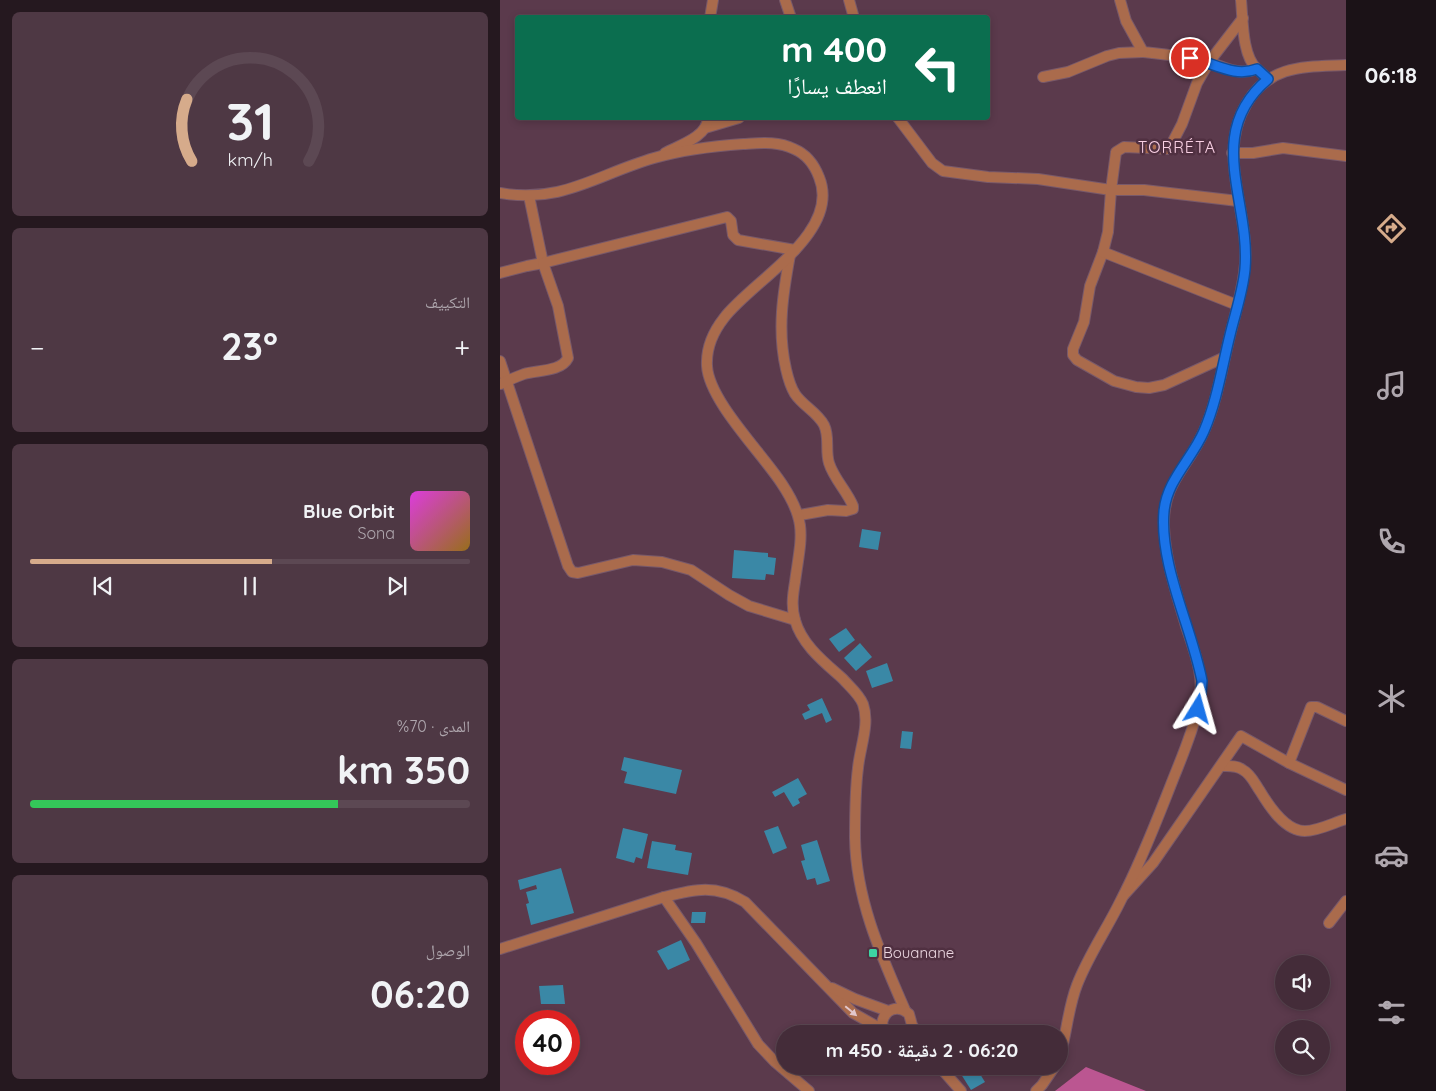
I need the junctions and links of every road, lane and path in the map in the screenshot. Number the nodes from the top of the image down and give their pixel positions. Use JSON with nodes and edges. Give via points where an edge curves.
{"nodes":[{"id":1,"x":713,"y":0,"type":"edge"},
{"id":2,"x":785,"y":0,"type":"edge"},
{"id":3,"x":848,"y":0,"type":"edge"},
{"id":4,"x":1120,"y":0,"type":"edge"},
{"id":5,"x":1241,"y":0,"type":"edge"},
{"id":6,"x":710,"y":15,"type":"edge"},
{"id":7,"x":790,"y":15,"type":"edge"},
{"id":8,"x":853,"y":15,"type":"edge"},
{"id":9,"x":1243,"y":18,"type":"junction"},
{"id":10,"x":1143,"y":52,"type":"junction"},
{"id":11,"x":1209,"y":62,"type":"junction"},
{"id":12,"x":1346,"y":65,"type":"edge"},
{"id":13,"x":1257,"y":69,"type":"junction"},
{"id":14,"x":1043,"y":77,"type":"dead end"},
{"id":15,"x":1268,"y":79,"type":"junction"},
{"id":16,"x":707,"y":120,"type":"edge"},
{"id":17,"x":732,"y":120,"type":"edge"},
{"id":18,"x":900,"y":120,"type":"edge"},
{"id":19,"x":705,"y":128,"type":"junction"},
{"id":20,"x":1232,"y":153,"type":"junction"},
{"id":21,"x":1346,"y":156,"type":"edge"},
{"id":22,"x":657,"y":158,"type":"junction"},
{"id":23,"x":1111,"y":190,"type":"junction"},
{"id":24,"x":500,"y":193,"type":"edge"},
{"id":25,"x":529,"y":196,"type":"junction"},
{"id":26,"x":1238,"y":202,"type":"junction"},
{"id":27,"x":793,"y":252,"type":"junction"},
{"id":28,"x":1103,"y":252,"type":"junction"},
{"id":29,"x":544,"y":263,"type":"junction"},
{"id":30,"x":500,"y":273,"type":"edge"},
{"id":31,"x":1237,"y":305,"type":"junction"},
{"id":32,"x":1225,"y":358,"type":"junction"},
{"id":33,"x":500,"y":361,"type":"edge"},
{"id":34,"x":503,"y":383,"type":"edge"},
{"id":35,"x":800,"y":515,"type":"junction"},
{"id":36,"x":795,"y":620,"type":"junction"},
{"id":37,"x":1346,"y":721,"type":"edge"},
{"id":38,"x":1289,"y":763,"type":"junction"},
{"id":39,"x":1221,"y":766,"type":"junction"},
{"id":40,"x":1346,"y":790,"type":"edge"},
{"id":41,"x":1346,"y":819,"type":"edge"},
{"id":42,"x":1124,"y":896,"type":"junction"},
{"id":43,"x":664,"y":897,"type":"junction"},
{"id":44,"x":1346,"y":901,"type":"edge"},
{"id":45,"x":1329,"y":923,"type":"dead end"},
{"id":46,"x":500,"y":949,"type":"edge"},
{"id":47,"x":824,"y":984,"type":"junction"},
{"id":48,"x":896,"y":988,"type":"junction"},
{"id":49,"x":890,"y":1010,"type":"junction"},
{"id":50,"x":905,"y":1010,"type":"junction"},
{"id":51,"x":873,"y":1025,"type":"edge"},
{"id":52,"x":883,"y":1025,"type":"edge"},
{"id":53,"x":912,"y":1025,"type":"edge"},
{"id":54,"x":1067,"y":1025,"type":"edge"},
{"id":55,"x":947,"y":1075,"type":"edge"},
{"id":56,"x":1049,"y":1075,"type":"edge"},
{"id":57,"x":809,"y":1091,"type":"edge"},
{"id":58,"x":961,"y":1091,"type":"edge"},
{"id":59,"x":1036,"y":1091,"type":"edge"}],
"edges":[{"from":1,"to":6,"type":"street"},
{"from":2,"to":7,"type":"street"},
{"from":3,"to":8,"type":"street"},
{"from":4,"to":10,"type":"street","via":[[1126,21]]},
{"from":5,"to":9,"type":"street"},
{"from":9,"to":11,"type":"street"},
{"from":9,"to":13,"type":"street","via":[[1248,56]]},
{"from":10,"to":11,"type":"street"},
{"from":10,"to":14,"type":"street","via":[[1119,53],[1068,72]]},
{"from":11,"to":13,"type":"street","via":[[1243,73]]},
{"from":11,"to":23,"type":"street","via":[[1193,90],[1182,124],[1169,149],[1118,149]]},
{"from":12,"to":15,"type":"street","via":[[1290,69]]},
{"from":13,"to":15,"type":"street"},
{"from":15,"to":20,"type":"street","via":[[1256,90],[1242,113]]},
{"from":16,"to":19,"type":"street"},
{"from":17,"to":19,"type":"street"},
{"from":18,"to":23,"type":"street","via":[[932,163],[943,171],[1038,179]]},
{"from":19,"to":22,"type":"street","via":[[697,136]]},
{"from":20,"to":21,"type":"street","via":[[1283,148]]},
{"from":20,"to":26,"type":"street"},
{"from":22,"to":25,"type":"street","via":[[578,187]]},
{"from":22,"to":27,"type":"street","via":[[768,142],[795,149],[813,165],[821,183],[822,197],[815,223]]},
{"from":23,"to":26,"type":"street","via":[[1144,190]]},
{"from":23,"to":28,"type":"street"},
{"from":24,"to":25,"type":"street"},
{"from":25,"to":29,"type":"street"},
{"from":26,"to":31,"type":"street","via":[[1246,261]]},
{"from":27,"to":29,"type":"street","via":[[738,240],[727,217]]},
{"from":27,"to":35,"type":"street","via":[[722,320],[710,343],[707,363],[708,376],[716,394],[780,480]]},
{"from":27,"to":35,"type":"street","via":[[780,322],[788,374],[796,394],[826,428],[829,464],[853,506],[850,511],[828,510]]},
{"from":28,"to":31,"type":"street"},
{"from":28,"to":32,"type":"street","via":[[1073,349],[1077,360],[1114,380],[1149,388]]},
{"from":29,"to":30,"type":"street"},
{"from":29,"to":34,"type":"street","via":[[558,306],[568,358],[560,366]]},
{"from":31,"to":32,"type":"street"},
{"from":32,"to":42,"type":"street","via":[[1204,431],[1172,483],[1164,512],[1166,550],[1199,666],[1201,694],[1184,751]]},
{"from":33,"to":34,"type":"street"},
{"from":34,"to":36,"type":"street","via":[[572,572],[578,574],[633,560],[662,562],[691,570],[749,606]]},
{"from":35,"to":36,"type":"street","via":[[801,539],[792,600]]},
{"from":36,"to":48,"type":"street","via":[[811,648],[854,690],[865,712],[856,787],[857,867],[866,911]]},
{"from":37,"to":38,"type":"street","via":[[1317,706],[1311,708]]},
{"from":38,"to":39,"type":"street","via":[[1241,736]]},
{"from":38,"to":40,"type":"street"},
{"from":39,"to":41,"type":"street","via":[[1244,770],[1275,813],[1295,829],[1312,830]]},
{"from":39,"to":42,"type":"street","via":[[1153,863]]},
{"from":42,"to":54,"type":"street","via":[[1076,987]]},
{"from":43,"to":46,"type":"street"},
{"from":43,"to":47,"type":"street","via":[[706,889],[733,895],[760,915]]},
{"from":43,"to":57,"type":"street","via":[[758,1044]]},
{"from":44,"to":45,"type":"street"},
{"from":47,"to":49,"type":"street","via":[[854,999]]},
{"from":47,"to":51,"type":"street","one_way":true,"via":[[853,1013]]},
{"from":48,"to":49,"type":"street"},
{"from":48,"to":50,"type":"street"},
{"from":49,"to":50,"type":"street"},
{"from":49,"to":52,"type":"street","via":[[882,1021]]},
{"from":50,"to":53,"type":"street","via":[[910,1014]]},
{"from":55,"to":58,"type":"street"},
{"from":56,"to":59,"type":"street"}]}
